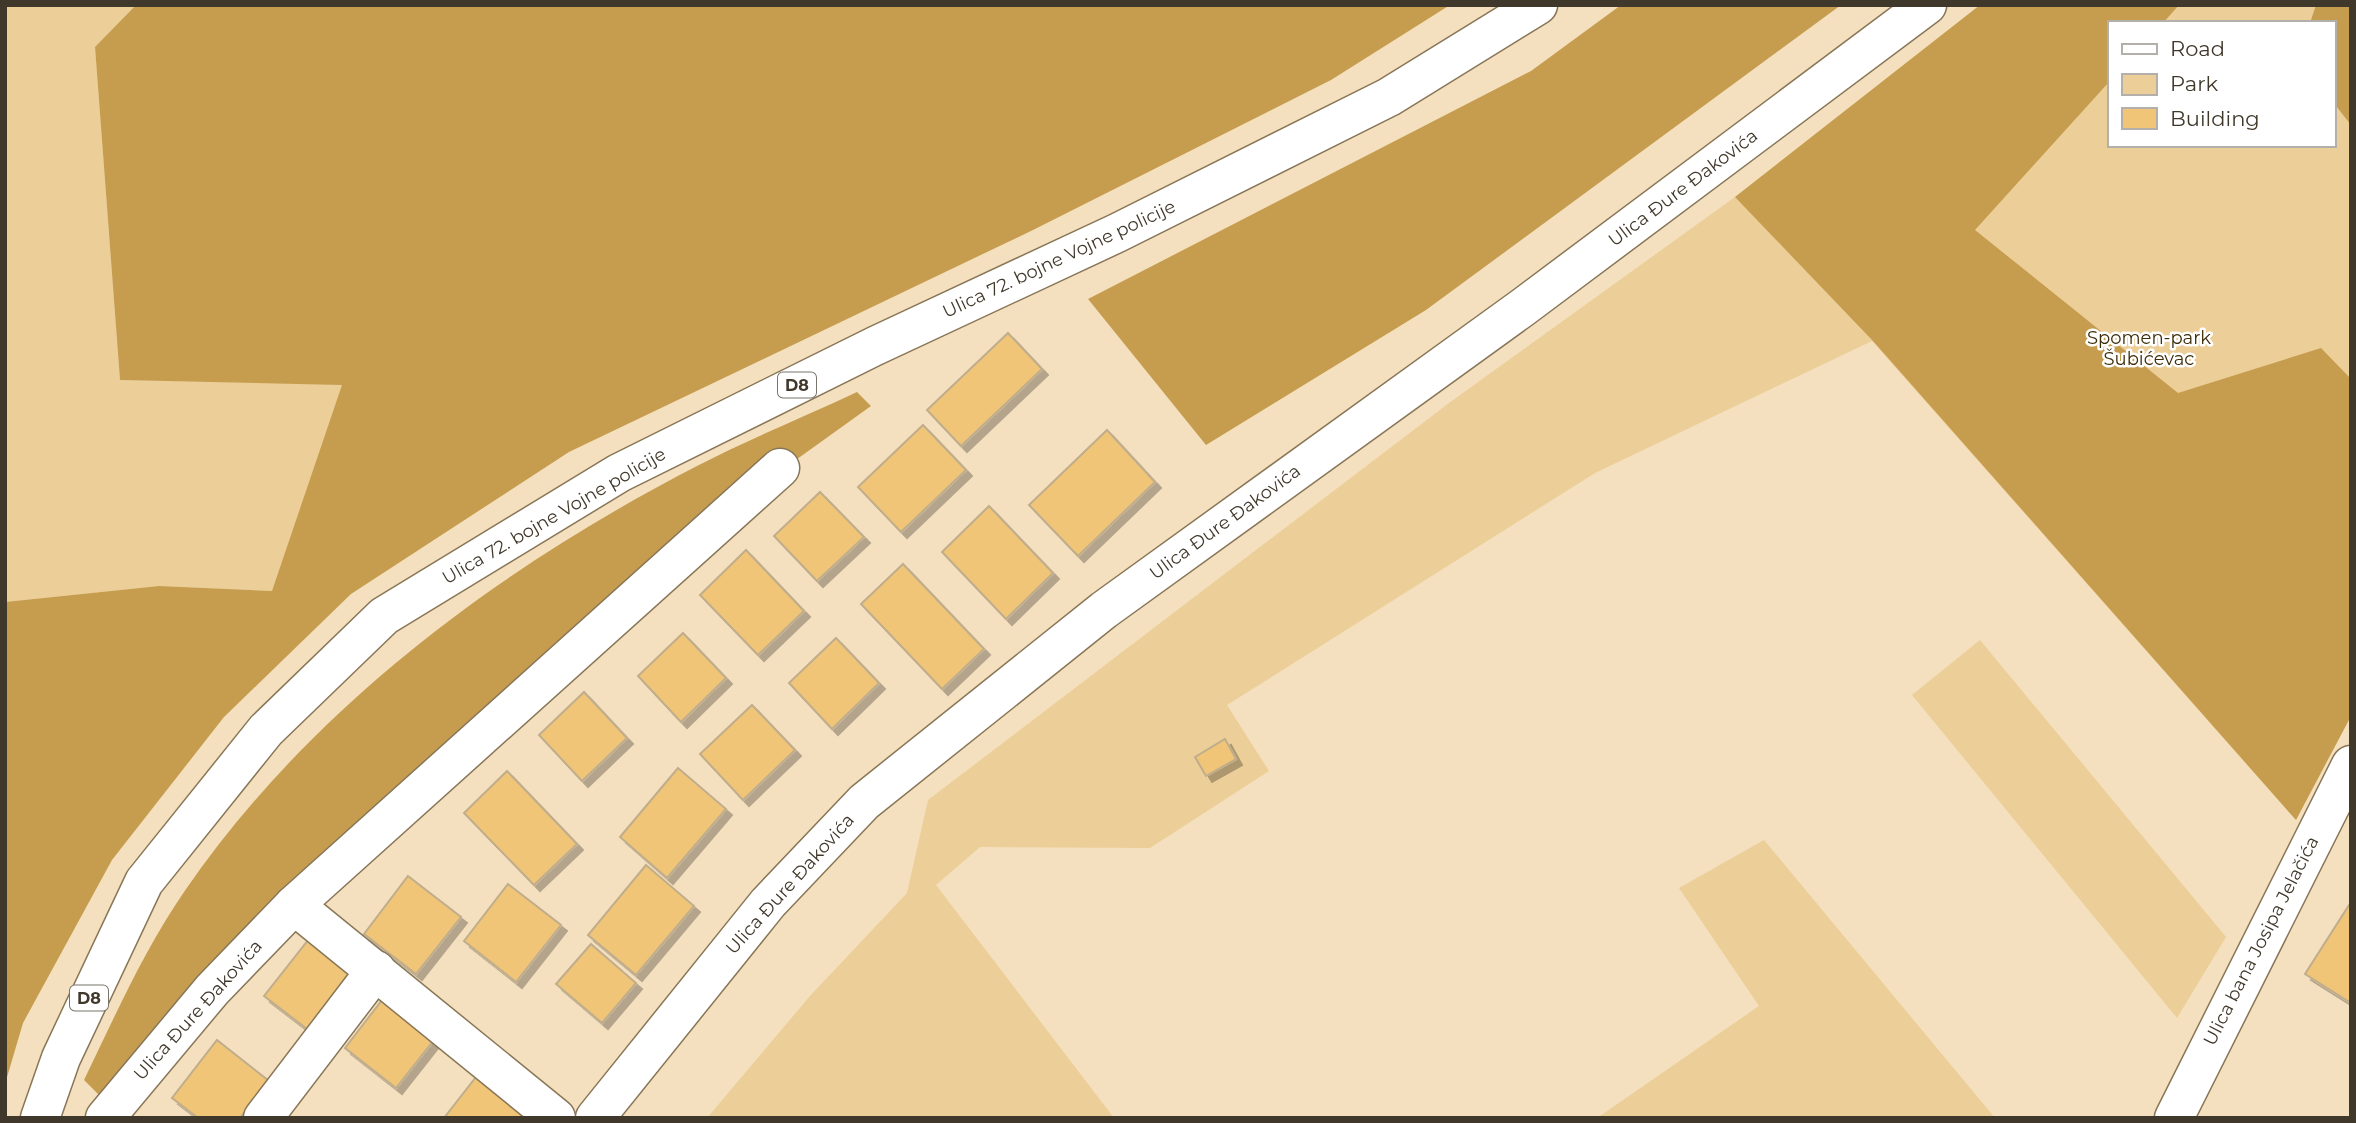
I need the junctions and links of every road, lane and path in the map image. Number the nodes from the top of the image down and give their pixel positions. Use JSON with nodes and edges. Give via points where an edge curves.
{"nodes":[{"id":1,"x":1538,"y":5,"type":"edge"},
{"id":2,"x":1927,"y":5,"type":"edge"},
{"id":3,"x":780,"y":468,"type":"dead end"},
{"id":4,"x":2351,"y":765,"type":"edge"},
{"id":5,"x":294,"y":905,"type":"junction"},
{"id":6,"x":376,"y":970,"type":"junction"},
{"id":7,"x":40,"y":1118,"type":"edge"},
{"id":8,"x":105,"y":1118,"type":"edge"},
{"id":9,"x":263,"y":1118,"type":"edge"},
{"id":10,"x":556,"y":1118,"type":"edge"},
{"id":11,"x":595,"y":1118,"type":"edge"},
{"id":12,"x":2174,"y":1118,"type":"edge"}],
"edges":[{"from":1,"to":7,"type":"street","name":"Ulica 72. bojne Vojne policije","number":"D8","via":[[1389,97],[619,473],[384,616],[266,730],[144,882],[61,1058]]},
{"from":2,"to":11,"type":"street","name":"Ulica Đure Đakovića","via":[[1522,308],[1104,610],[864,802],[768,903]]},
{"from":3,"to":5,"type":"street","name":"Ulica Đure Đakovića"},
{"from":4,"to":12,"type":"street","name":"Ulica bana Josipa Jelačića"},
{"from":5,"to":6,"type":"street"},
{"from":5,"to":8,"type":"street","name":"Ulica Đure Đakovića","via":[[212,989]]},
{"from":6,"to":9,"type":"street"},
{"from":6,"to":10,"type":"street"}]}
